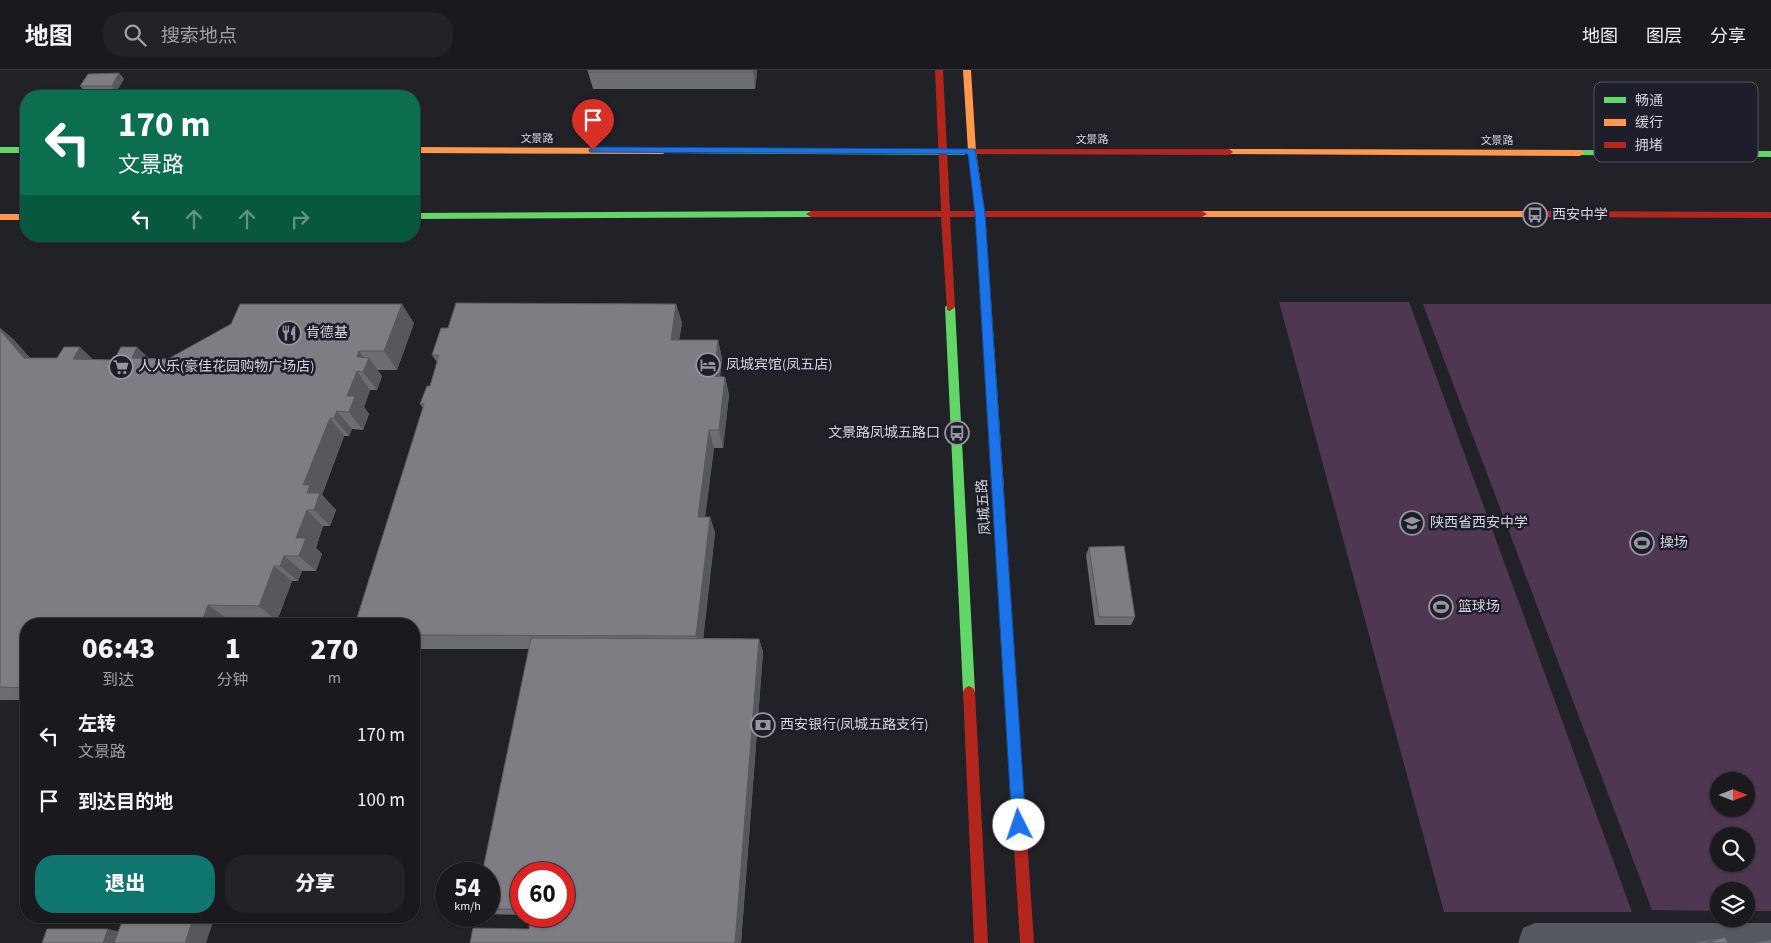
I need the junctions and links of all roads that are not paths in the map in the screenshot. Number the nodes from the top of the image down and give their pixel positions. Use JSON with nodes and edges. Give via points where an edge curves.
{"nodes":[{"id":1,"x":939,"y":70,"type":"edge"},
{"id":2,"x":966,"y":70,"type":"edge"},
{"id":3,"x":0,"y":150,"type":"edge"},
{"id":4,"x":20,"y":150,"type":"edge"},
{"id":5,"x":420,"y":150,"type":"edge"},
{"id":6,"x":943,"y":150,"type":"junction"},
{"id":7,"x":972,"y":152,"type":"junction"},
{"id":8,"x":1594,"y":154,"type":"edge"},
{"id":9,"x":1758,"y":154,"type":"edge"},
{"id":10,"x":1771,"y":154,"type":"edge"},
{"id":11,"x":980,"y":213,"type":"junction"},
{"id":12,"x":947,"y":215,"type":"junction"},
{"id":13,"x":1771,"y":215,"type":"edge"},
{"id":14,"x":420,"y":216,"type":"edge"},
{"id":15,"x":0,"y":217,"type":"edge"},
{"id":16,"x":20,"y":217,"type":"edge"},
{"id":17,"x":1771,"y":940,"type":"edge"},
{"id":18,"x":981,"y":943,"type":"edge"},
{"id":19,"x":1027,"y":943,"type":"edge"},
{"id":20,"x":1535,"y":943,"type":"edge"}],
"edges":[{"from":1,"to":6,"type":"main road","name":"凤城五路"},
{"from":2,"to":7,"type":"main road","name":"凤城五路"},
{"from":3,"to":4,"type":"main road"},
{"from":5,"to":6,"type":"main road","name":"文景路"},
{"from":6,"to":7,"type":"main road","name":"文景路"},
{"from":6,"to":12,"type":"main road","name":"凤城五路"},
{"from":7,"to":8,"type":"main road","name":"文景路"},
{"from":7,"to":11,"type":"main road","name":"凤城五路"},
{"from":9,"to":10,"type":"main road","name":"文景路"},
{"from":11,"to":12,"type":"main road"},
{"from":11,"to":13,"type":"main road"},
{"from":11,"to":19,"type":"main road","name":"凤城五路"},
{"from":12,"to":14,"type":"main road"},
{"from":12,"to":18,"type":"main road","name":"凤城五路"},
{"from":15,"to":16,"type":"main road"},
{"from":17,"to":20,"type":"street","via":[[1536,940]]}]}
